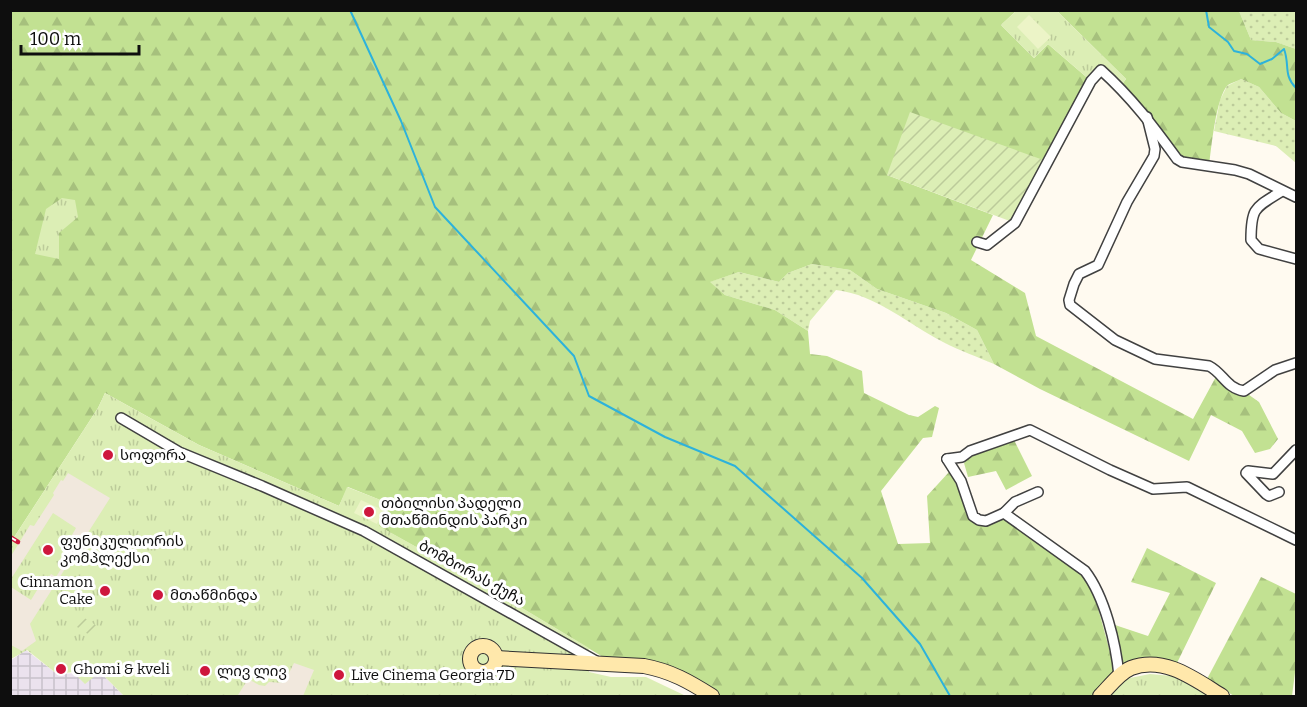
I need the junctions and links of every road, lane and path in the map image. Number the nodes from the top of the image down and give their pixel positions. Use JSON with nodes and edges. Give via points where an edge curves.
{"nodes":[{"id":1,"x":1147,"y":117,"type":"junction"},
{"id":2,"x":1282,"y":191,"type":"junction"},
{"id":3,"x":1296,"y":197,"type":"edge"},
{"id":4,"x":977,"y":242,"type":"dead end"},
{"id":5,"x":1296,"y":259,"type":"edge"},
{"id":6,"x":1296,"y":363,"type":"edge"},
{"id":7,"x":121,"y":418,"type":"dead end"},
{"id":8,"x":1296,"y":450,"type":"edge"},
{"id":9,"x":1038,"y":492,"type":"dead end"},
{"id":10,"x":1279,"y":492,"type":"dead end"},
{"id":11,"x":1004,"y":513,"type":"junction"},
{"id":12,"x":1296,"y":540,"type":"edge"},
{"id":13,"x":496,"y":658,"type":"dead end"},
{"id":14,"x":600,"y":663,"type":"junction"},
{"id":15,"x":1119,"y":676,"type":"junction"},
{"id":16,"x":712,"y":696,"type":"edge"},
{"id":17,"x":1100,"y":696,"type":"edge"},
{"id":18,"x":1222,"y":696,"type":"edge"}],
"edges":[{"from":1,"to":2,"type":"street","via":[[1182,162],[1242,172]]},
{"from":1,"to":4,"type":"street","via":[[1101,70],[1091,81],[1015,223],[987,245]]},
{"from":1,"to":6,"type":"street","via":[[1155,156],[1127,202],[1098,264],[1079,274],[1070,305],[1115,340],[1155,359],[1209,366],[1237,390],[1244,391],[1275,370]]},
{"from":2,"to":3,"type":"street"},
{"from":2,"to":5,"type":"street","via":[[1252,213],[1251,240],[1259,249]]},
{"from":7,"to":14,"type":"street","name":"ბომბორას ქუჩა","via":[[179,452],[364,531]]},
{"from":8,"to":10,"type":"street","via":[[1273,474],[1246,473],[1269,496]]},
{"from":9,"to":11,"type":"street","via":[[1015,502]]},
{"from":11,"to":12,"type":"street","via":[[986,521],[976,518],[947,458],[962,457],[1030,430],[1153,489],[1187,487]]},
{"from":11,"to":15,"type":"street","via":[[1085,571],[1094,582],[1117,656]]},
{"from":13,"to":14,"type":"street"},
{"from":14,"to":16,"type":"street","name":"ბომბორას ქუჩა","via":[[661,669]]},
{"from":15,"to":17,"type":"street"},
{"from":15,"to":18,"type":"street","via":[[1131,668],[1151,664],[1175,668]]}]}
